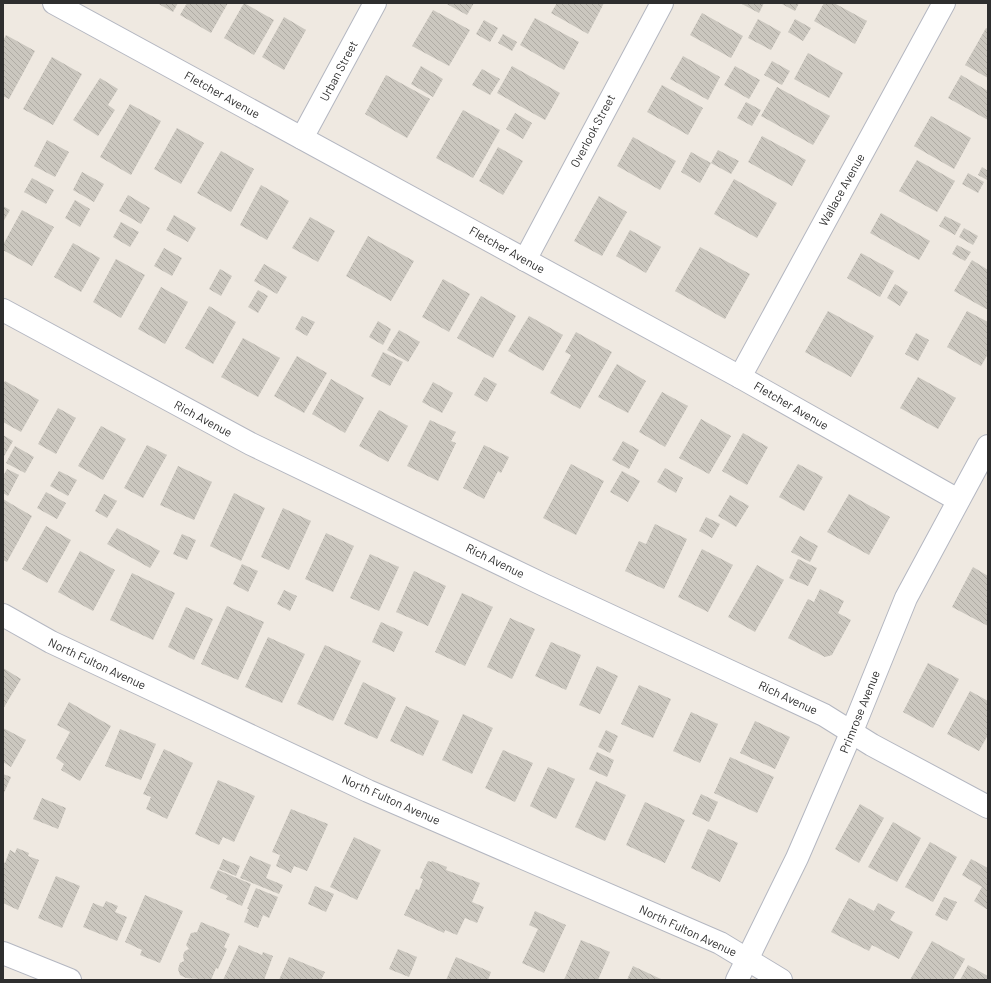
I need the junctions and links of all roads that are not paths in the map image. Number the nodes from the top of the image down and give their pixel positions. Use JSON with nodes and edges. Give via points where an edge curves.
{"nodes":[{"id":1,"x":54,"y":3,"type":"edge"},
{"id":2,"x":375,"y":3,"type":"edge"},
{"id":3,"x":662,"y":3,"type":"edge"},
{"id":4,"x":944,"y":3,"type":"edge"},
{"id":5,"x":86,"y":10,"type":"edge"},
{"id":6,"x":302,"y":138,"type":"junction"},
{"id":7,"x":525,"y":260,"type":"junction"},
{"id":8,"x":3,"y":310,"type":"edge"},
{"id":9,"x":740,"y":377,"type":"junction"},
{"id":10,"x":988,"y":446,"type":"edge"},
{"id":11,"x":958,"y":500,"type":"junction"},
{"id":12,"x":3,"y":615,"type":"edge"},
{"id":13,"x":852,"y":731,"type":"junction"},
{"id":14,"x":988,"y":807,"type":"edge"},
{"id":15,"x":3,"y":953,"type":"edge"},
{"id":16,"x":747,"y":959,"type":"junction"},
{"id":17,"x":70,"y":980,"type":"edge"},
{"id":18,"x":738,"y":980,"type":"edge"},
{"id":19,"x":781,"y":980,"type":"edge"}],
"edges":[{"from":1,"to":5,"type":"street","name":"Fletcher Avenue"},
{"from":2,"to":6,"type":"street","name":"Urban Street"},
{"from":3,"to":7,"type":"street","name":"Overlook Street"},
{"from":4,"to":9,"type":"street","name":"Wallace Avenue"},
{"from":5,"to":6,"type":"street","name":"Fletcher Avenue"},
{"from":6,"to":7,"type":"street","name":"Fletcher Avenue"},
{"from":7,"to":9,"type":"street","name":"Fletcher Avenue"},
{"from":8,"to":13,"type":"street","name":"Rich Avenue","via":[[251,444],[824,715]]},
{"from":9,"to":11,"type":"street","name":"Fletcher Avenue"},
{"from":10,"to":11,"type":"street","name":"Primrose Avenue"},
{"from":11,"to":13,"type":"street","name":"Primrose Avenue","via":[[906,598]]},
{"from":12,"to":16,"type":"street","name":"North Fulton Avenue","via":[[51,642],[368,791],[720,943]]},
{"from":13,"to":14,"type":"street","name":"Rich Avenue","via":[[872,745]]},
{"from":13,"to":16,"type":"street","name":"Primrose Avenue","via":[[797,858]]},
{"from":15,"to":17,"type":"street"},
{"from":16,"to":18,"type":"street","name":"Primrose Avenue"},
{"from":16,"to":19,"type":"street","name":"North Fulton Avenue"}]}
